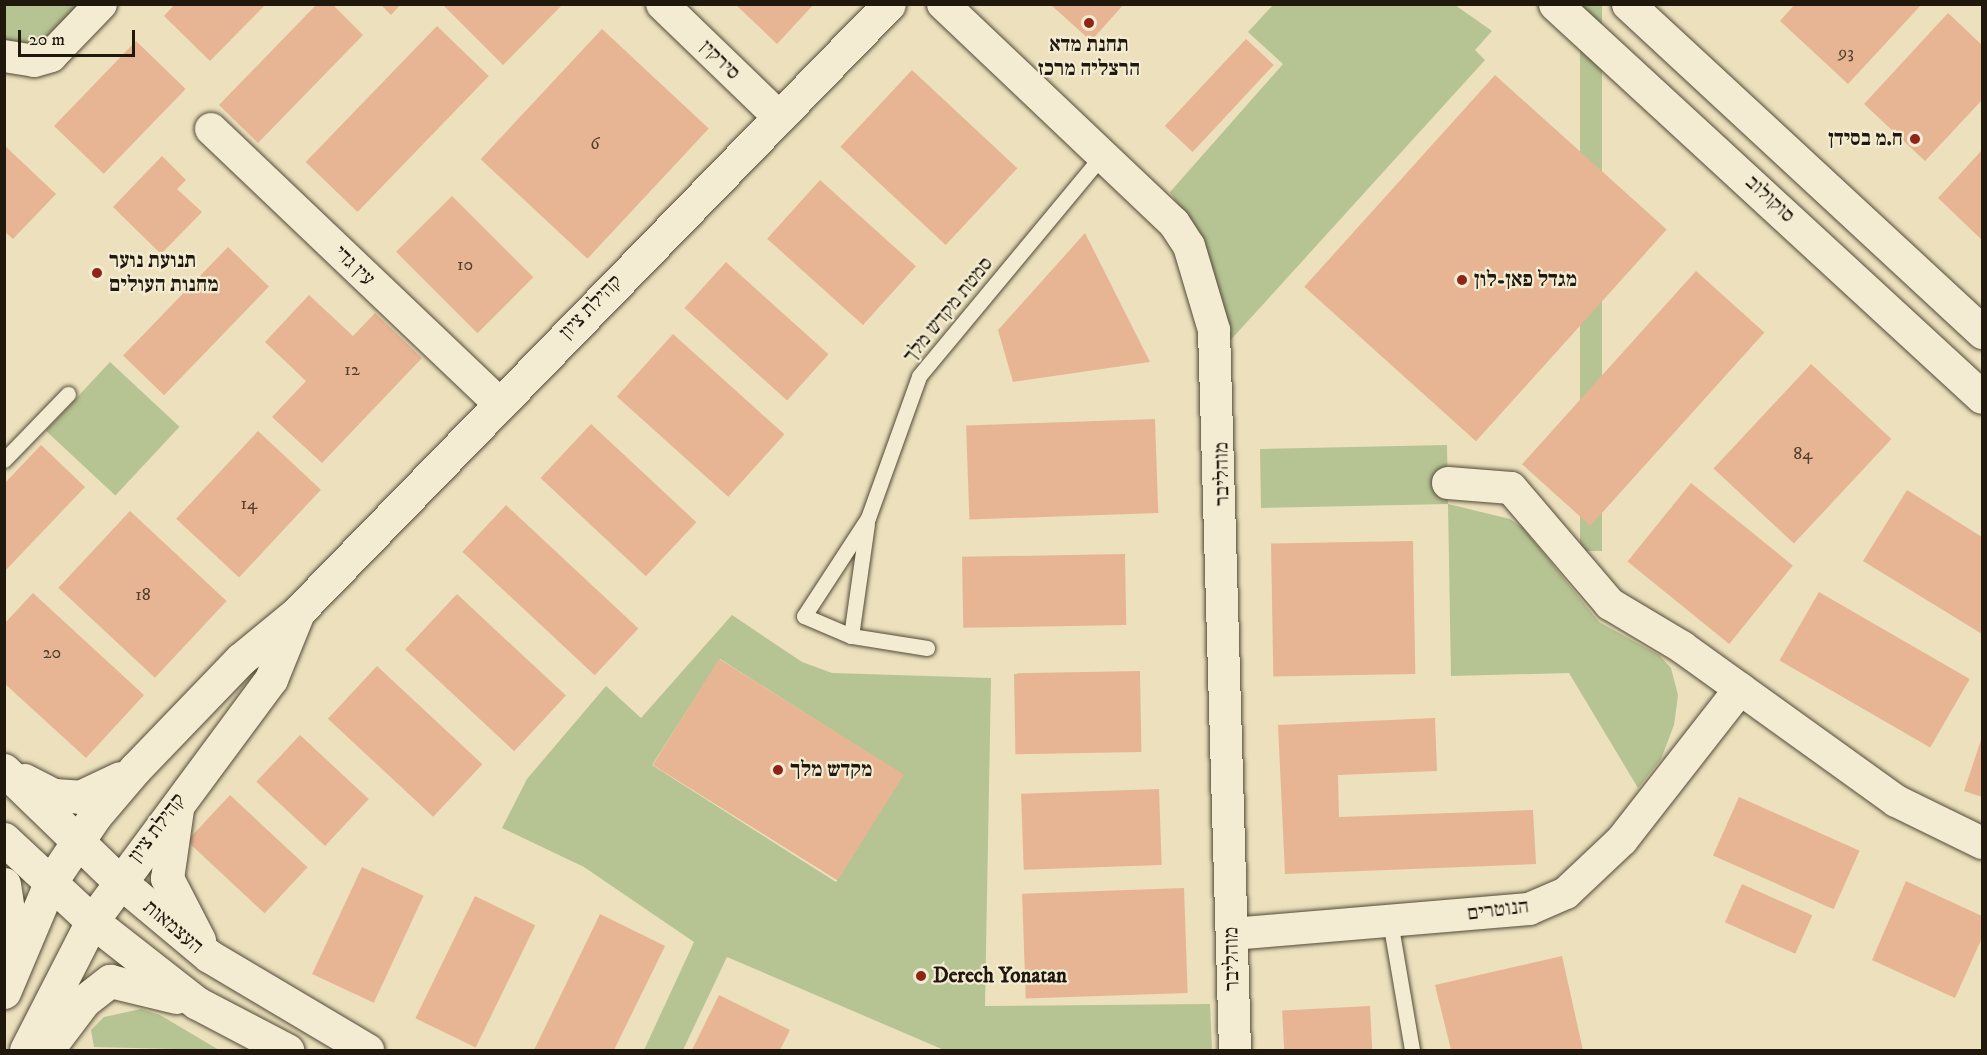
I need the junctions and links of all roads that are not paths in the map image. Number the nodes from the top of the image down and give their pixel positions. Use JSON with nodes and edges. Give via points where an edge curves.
{"nodes":[{"id":1,"x":101,"y":4,"type":"edge"},
{"id":2,"x":662,"y":4,"type":"edge"},
{"id":3,"x":889,"y":4,"type":"edge"},
{"id":4,"x":943,"y":4,"type":"edge"},
{"id":5,"x":1555,"y":4,"type":"edge"},
{"id":6,"x":1628,"y":4,"type":"edge"},
{"id":7,"x":4,"y":56,"type":"edge"},
{"id":8,"x":778,"y":116,"type":"junction"},
{"id":9,"x":211,"y":129,"type":"dead end"},
{"id":10,"x":1104,"y":153,"type":"junction"},
{"id":11,"x":1983,"y":332,"type":"edge"},
{"id":12,"x":68,"y":394,"type":"dead end"},
{"id":13,"x":1983,"y":397,"type":"edge"},
{"id":14,"x":498,"y":402,"type":"junction"},
{"id":15,"x":4,"y":460,"type":"edge"},
{"id":16,"x":1448,"y":483,"type":"dead end"},
{"id":17,"x":868,"y":518,"type":"junction"},
{"id":18,"x":297,"y":613,"type":"junction"},
{"id":19,"x":851,"y":636,"type":"junction"},
{"id":20,"x":927,"y":648,"type":"dead end"},
{"id":21,"x":1740,"y":690,"type":"junction"},
{"id":22,"x":4,"y":769,"type":"edge"},
{"id":23,"x":135,"y":769,"type":"junction"},
{"id":24,"x":183,"y":792,"type":"junction"},
{"id":25,"x":4,"y":839,"type":"edge"},
{"id":26,"x":77,"y":840,"type":"junction"},
{"id":27,"x":1983,"y":843,"type":"edge"},
{"id":28,"x":118,"y":880,"type":"junction"},
{"id":29,"x":50,"y":883,"type":"junction"},
{"id":30,"x":4,"y":884,"type":"edge"},
{"id":31,"x":92,"y":921,"type":"junction"},
{"id":32,"x":1390,"y":921,"type":"junction"},
{"id":33,"x":1232,"y":934,"type":"junction"},
{"id":34,"x":209,"y":956,"type":"junction"},
{"id":35,"x":14,"y":959,"type":"junction"},
{"id":36,"x":4,"y":992,"type":"edge"},
{"id":37,"x":197,"y":1003,"type":"junction"},
{"id":38,"x":26,"y":1050,"type":"edge"},
{"id":39,"x":46,"y":1050,"type":"edge"},
{"id":40,"x":287,"y":1050,"type":"edge"},
{"id":41,"x":367,"y":1050,"type":"edge"},
{"id":42,"x":1235,"y":1050,"type":"edge"},
{"id":43,"x":1412,"y":1050,"type":"edge"}],
"edges":[{"from":1,"to":7,"type":"street","via":[[51,56],[34,61]]},
{"from":2,"to":8,"type":"street","name":"סירקין"},
{"from":3,"to":8,"type":"street","name":"קהילת ציון"},
{"from":4,"to":10,"type":"street","name":"מוהליבר"},
{"from":5,"to":13,"type":"street","name":"סוקולוב"},
{"from":6,"to":11,"type":"street"},
{"from":8,"to":14,"type":"street","name":"קהילת ציון"},
{"from":9,"to":14,"type":"street","name":"עין גדי"},
{"from":10,"to":17,"type":"lane","name":"סמטת מקדש מלך","via":[[919,376]]},
{"from":10,"to":33,"type":"street","name":"מוהליבר","via":[[1155,202],[1189,246],[1214,330]]},
{"from":12,"to":15,"type":"lane"},
{"from":14,"to":18,"type":"street","name":"קהילת ציון"},
{"from":16,"to":21,"type":"street","via":[[1511,488],[1610,604]]},
{"from":17,"to":19,"type":"lane","name":"סמטת מקדש מלך"},
{"from":17,"to":19,"type":"lane","name":"סמטת מקדש מלך","via":[[804,616]]},
{"from":18,"to":23,"type":"street","name":"קהילת ציון","via":[[218,680]]},
{"from":18,"to":24,"type":"street","name":"קהילת ציון","via":[[271,679]]},
{"from":19,"to":20,"type":"lane","name":"סמטת מקדש מלך"},
{"from":21,"to":27,"type":"street","via":[[1896,801]]},
{"from":21,"to":32,"type":"street","name":"הנוטרים","via":[[1622,840],[1566,893],[1529,909]]},
{"from":22,"to":23,"type":"street","via":[[54,795],[80,797]]},
{"from":22,"to":26,"type":"street","name":"העצמאות"},
{"from":23,"to":26,"type":"street","name":"קהילת ציון"},
{"from":24,"to":28,"type":"street","name":"קהילת ציון"},
{"from":24,"to":34,"type":"street","via":[[171,826],[167,878]]},
{"from":25,"to":29,"type":"street"},
{"from":26,"to":28,"type":"street","name":"העצמאות"},
{"from":26,"to":29,"type":"street","name":"קהילת ציון"},
{"from":28,"to":31,"type":"street","name":"קהילת ציון"},
{"from":28,"to":34,"type":"street","name":"העצמאות"},
{"from":29,"to":31,"type":"street"},
{"from":29,"to":35,"type":"street","name":"קהילת ציון"},
{"from":30,"to":35,"type":"street"},
{"from":31,"to":37,"type":"street"},
{"from":31,"to":38,"type":"street","name":"קהילת ציון"},
{"from":32,"to":33,"type":"street","name":"הנוטרים"},
{"from":32,"to":43,"type":"lane"},
{"from":33,"to":42,"type":"street","name":"מוהליבר"},
{"from":34,"to":41,"type":"street","name":"העצמאות"},
{"from":35,"to":36,"type":"street","name":"קהילת ציון"},
{"from":37,"to":39,"type":"street","via":[[110,981],[84,1001]]},
{"from":37,"to":40,"type":"street"}]}
